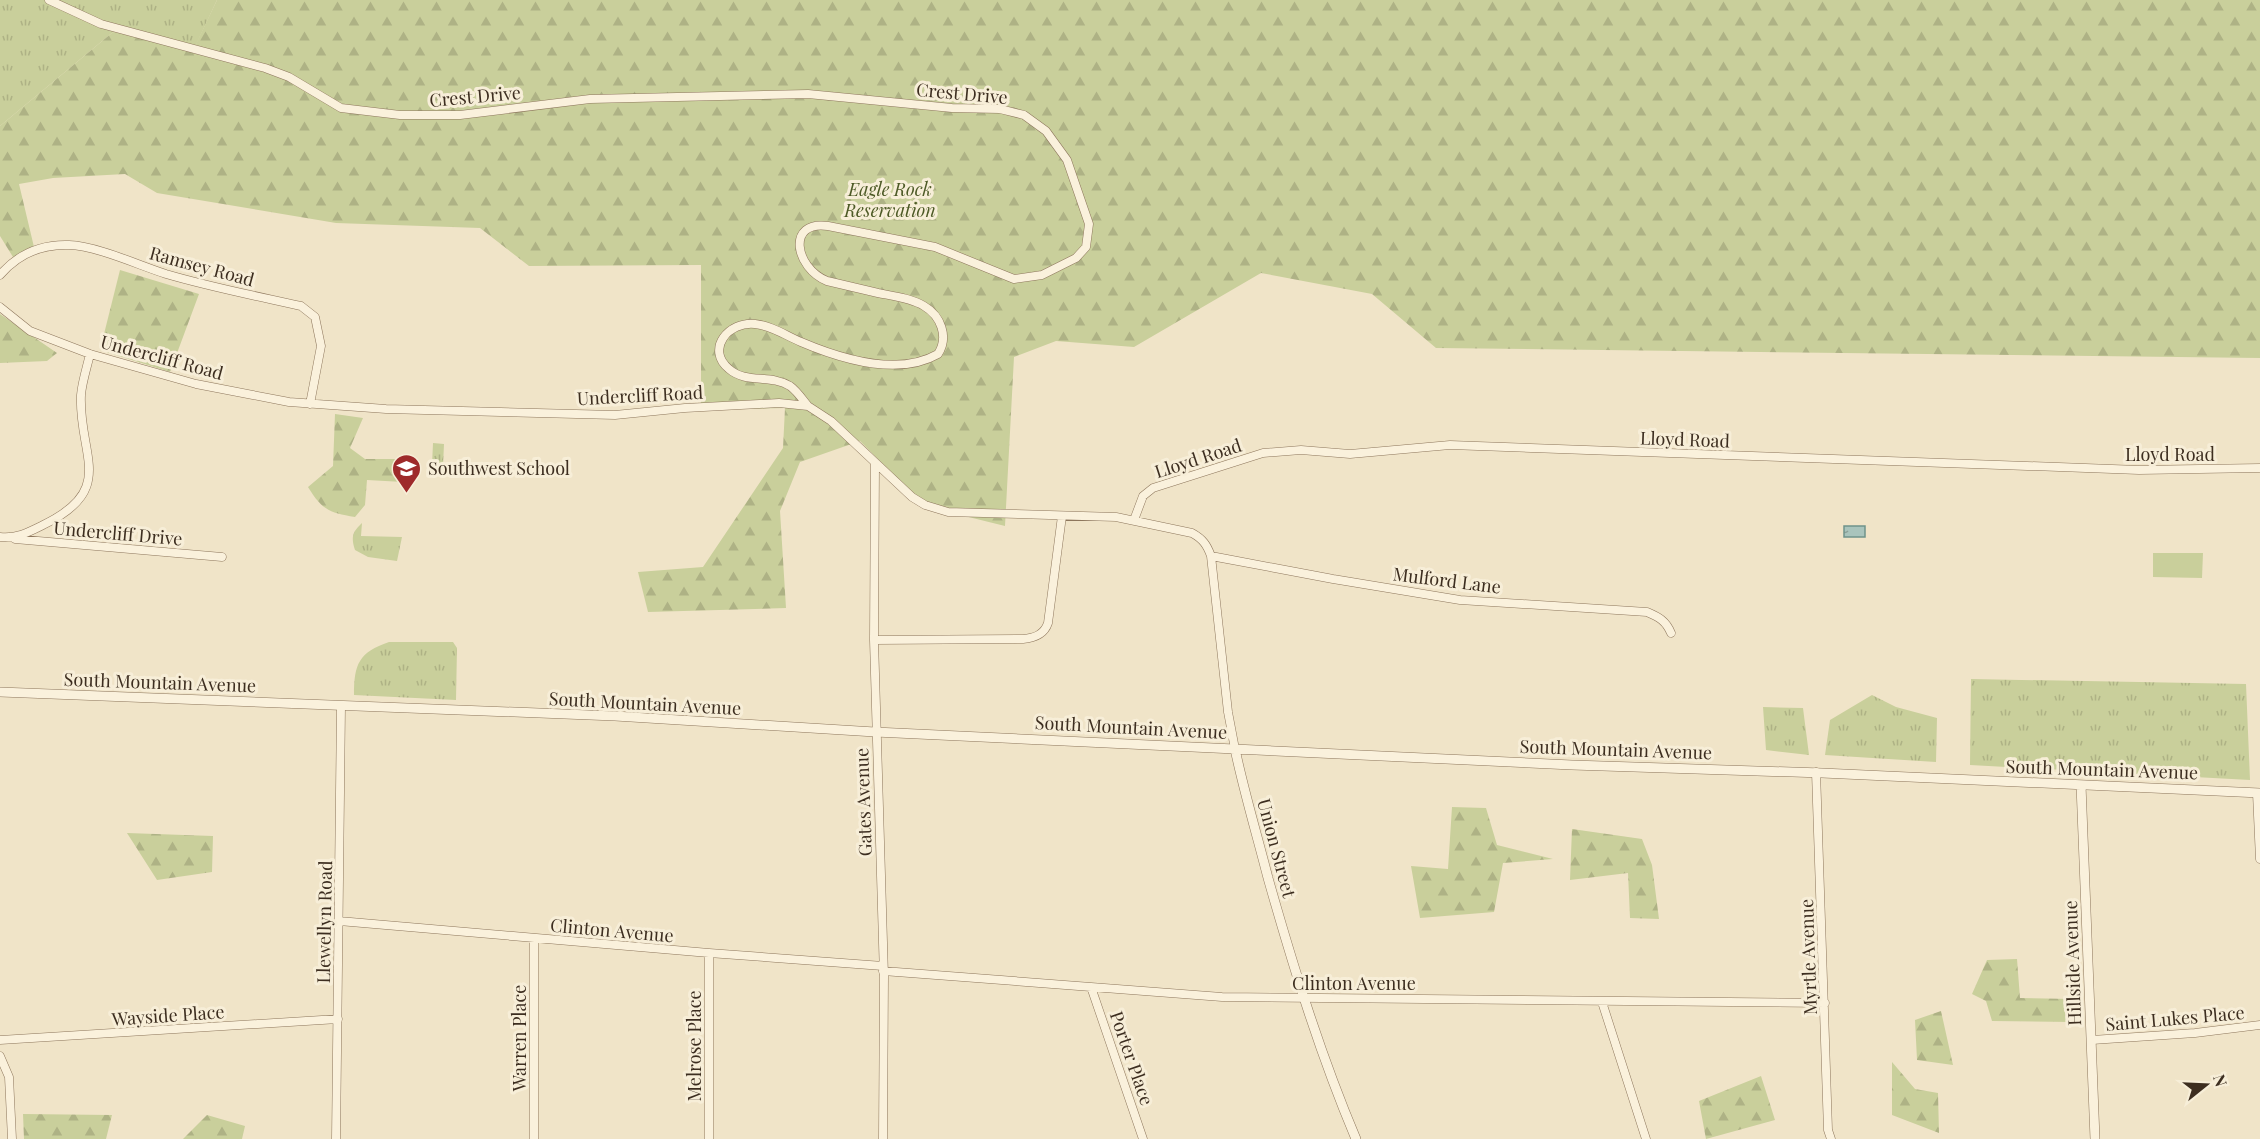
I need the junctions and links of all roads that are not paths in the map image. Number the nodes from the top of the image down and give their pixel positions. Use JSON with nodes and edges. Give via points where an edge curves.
{"nodes":[{"id":1,"x":49,"y":0,"type":"edge"},
{"id":2,"x":60,"y":0,"type":"edge"},
{"id":3,"x":66,"y":7,"type":"junction"},
{"id":4,"x":0,"y":275,"type":"edge"},
{"id":5,"x":0,"y":307,"type":"edge"},
{"id":6,"x":90,"y":354,"type":"junction"},
{"id":7,"x":310,"y":404,"type":"junction"},
{"id":8,"x":808,"y":406,"type":"junction"},
{"id":9,"x":875,"y":464,"type":"junction"},
{"id":10,"x":2260,"y":468,"type":"edge"},
{"id":11,"x":1062,"y":516,"type":"junction"},
{"id":12,"x":1134,"y":520,"type":"junction"},
{"id":13,"x":0,"y":537,"type":"edge"},
{"id":14,"x":11,"y":538,"type":"junction"},
{"id":15,"x":1211,"y":556,"type":"junction"},
{"id":16,"x":222,"y":557,"type":"dead end"},
{"id":17,"x":1671,"y":633,"type":"dead end"},
{"id":18,"x":874,"y":640,"type":"junction"},
{"id":19,"x":0,"y":692,"type":"edge"},
{"id":20,"x":341,"y":706,"type":"junction"},
{"id":21,"x":875,"y":732,"type":"junction"},
{"id":22,"x":1235,"y":749,"type":"junction"},
{"id":23,"x":1816,"y":772,"type":"junction"},
{"id":24,"x":2081,"y":785,"type":"junction"},
{"id":25,"x":2258,"y":793,"type":"edge"},
{"id":26,"x":2260,"y":859,"type":"edge"},
{"id":27,"x":339,"y":921,"type":"junction"},
{"id":28,"x":534,"y":938,"type":"junction"},
{"id":29,"x":709,"y":953,"type":"junction"},
{"id":30,"x":883,"y":968,"type":"junction"},
{"id":31,"x":1092,"y":987,"type":"junction"},
{"id":32,"x":1304,"y":998,"type":"junction"},
{"id":33,"x":1602,"y":1002,"type":"junction"},
{"id":34,"x":1825,"y":1003,"type":"junction"},
{"id":35,"x":338,"y":1019,"type":"junction"},
{"id":36,"x":2260,"y":1025,"type":"edge"},
{"id":37,"x":0,"y":1040,"type":"edge"},
{"id":38,"x":2092,"y":1040,"type":"junction"},
{"id":39,"x":0,"y":1056,"type":"edge"},
{"id":40,"x":12,"y":1139,"type":"edge"},
{"id":41,"x":336,"y":1139,"type":"edge"},
{"id":42,"x":534,"y":1139,"type":"edge"},
{"id":43,"x":709,"y":1139,"type":"edge"},
{"id":44,"x":883,"y":1139,"type":"edge"},
{"id":45,"x":1143,"y":1139,"type":"edge"},
{"id":46,"x":1356,"y":1139,"type":"edge"},
{"id":47,"x":1646,"y":1139,"type":"edge"},
{"id":48,"x":1831,"y":1139,"type":"edge"},
{"id":49,"x":2095,"y":1139,"type":"edge"}],
"edges":[{"from":1,"to":3,"type":"street","name":"Crest Drive"},
{"from":2,"to":3,"type":"street","name":"Crest Drive"},
{"from":3,"to":8,"type":"street","name":"Crest Drive","via":[[100,24],[265,68],[289,77],[341,108],[400,115],[460,116],[590,99],[808,94],[1000,109],[1024,115],[1046,131],[1067,160],[1089,224],[1086,247],[1076,258],[1042,275],[1014,279],[935,247],[818,224],[805,232],[800,240],[802,258],[817,277],[924,306],[940,321],[944,331],[938,354],[896,365],[835,355],[755,324],[743,324],[723,336],[718,348],[720,359],[729,369],[741,377],[774,380],[789,386]]},
{"from":4,"to":7,"type":"street","name":"Ramsey Road","via":[[12,262],[30,252],[68,245],[86,247],[166,274],[301,306],[315,317],[321,346]]},
{"from":5,"to":6,"type":"street","name":"Undercliff Road","via":[[30,331]]},
{"from":6,"to":7,"type":"street","name":"Undercliff Road","via":[[196,384]]},
{"from":6,"to":14,"type":"street","via":[[81,394],[90,464],[84,495],[59,518]]},
{"from":7,"to":8,"type":"street","name":"Undercliff Road","via":[[615,415],[768,404]]},
{"from":8,"to":9,"type":"street","via":[[831,421]]},
{"from":9,"to":11,"type":"street","via":[[912,497],[948,513]]},
{"from":9,"to":18,"type":"street","name":"Gates Avenue"},
{"from":10,"to":12,"type":"street","name":"Lloyd Road","via":[[2139,470],[1450,445],[1350,454],[1301,450],[1251,457],[1153,488],[1143,496]]},
{"from":11,"to":12,"type":"street"},
{"from":11,"to":18,"type":"street","via":[[1048,623],[1042,633],[1023,639]]},
{"from":12,"to":15,"type":"street","via":[[1200,537]]},
{"from":13,"to":14,"type":"street","name":"Undercliff Drive"},
{"from":14,"to":16,"type":"street","name":"Undercliff Drive"},
{"from":15,"to":17,"type":"street","name":"Mulford Lane","via":[[1461,600],[1647,612],[1659,616]]},
{"from":15,"to":22,"type":"street","name":"Union Street"},
{"from":18,"to":21,"type":"street","name":"Gates Avenue"},
{"from":19,"to":20,"type":"street","name":"South Mountain Avenue"},
{"from":20,"to":21,"type":"street","name":"South Mountain Avenue","via":[[615,716]]},
{"from":20,"to":27,"type":"street","name":"Llewellyn Road"},
{"from":21,"to":22,"type":"street","name":"South Mountain Avenue"},
{"from":21,"to":30,"type":"street","name":"Gates Avenue"},
{"from":22,"to":23,"type":"street","name":"South Mountain Avenue"},
{"from":22,"to":32,"type":"street","name":"Union Street"},
{"from":23,"to":24,"type":"street","name":"South Mountain Avenue"},
{"from":23,"to":34,"type":"street","name":"Myrtle Avenue"},
{"from":24,"to":25,"type":"street","name":"South Mountain Avenue"},
{"from":24,"to":38,"type":"street","name":"Hillside Avenue"},
{"from":25,"to":26,"type":"street"},
{"from":27,"to":28,"type":"street","name":"Clinton Avenue"},
{"from":27,"to":35,"type":"street","name":"Llewellyn Road"},
{"from":28,"to":29,"type":"street","name":"Clinton Avenue"},
{"from":28,"to":42,"type":"street","name":"Warren Place"},
{"from":29,"to":30,"type":"street","name":"Clinton Avenue"},
{"from":29,"to":43,"type":"street","name":"Melrose Place"},
{"from":30,"to":31,"type":"street","name":"Clinton Avenue"},
{"from":30,"to":44,"type":"street","name":"Gates Avenue"},
{"from":31,"to":32,"type":"street","name":"Clinton Avenue","via":[[1222,997]]},
{"from":31,"to":45,"type":"street","name":"Porter Place"},
{"from":32,"to":33,"type":"street","name":"Clinton Avenue"},
{"from":32,"to":46,"type":"street","name":"Union Street"},
{"from":33,"to":34,"type":"street","name":"Clinton Avenue"},
{"from":33,"to":47,"type":"street"},
{"from":34,"to":48,"type":"street","name":"Myrtle Avenue"},
{"from":35,"to":37,"type":"street","name":"Wayside Place"},
{"from":35,"to":41,"type":"street","name":"Llewellyn Road"},
{"from":36,"to":38,"type":"street","name":"Saint Lukes Place"},
{"from":38,"to":49,"type":"street","name":"Hillside Avenue"},
{"from":39,"to":40,"type":"street","via":[[9,1077]]}]}
